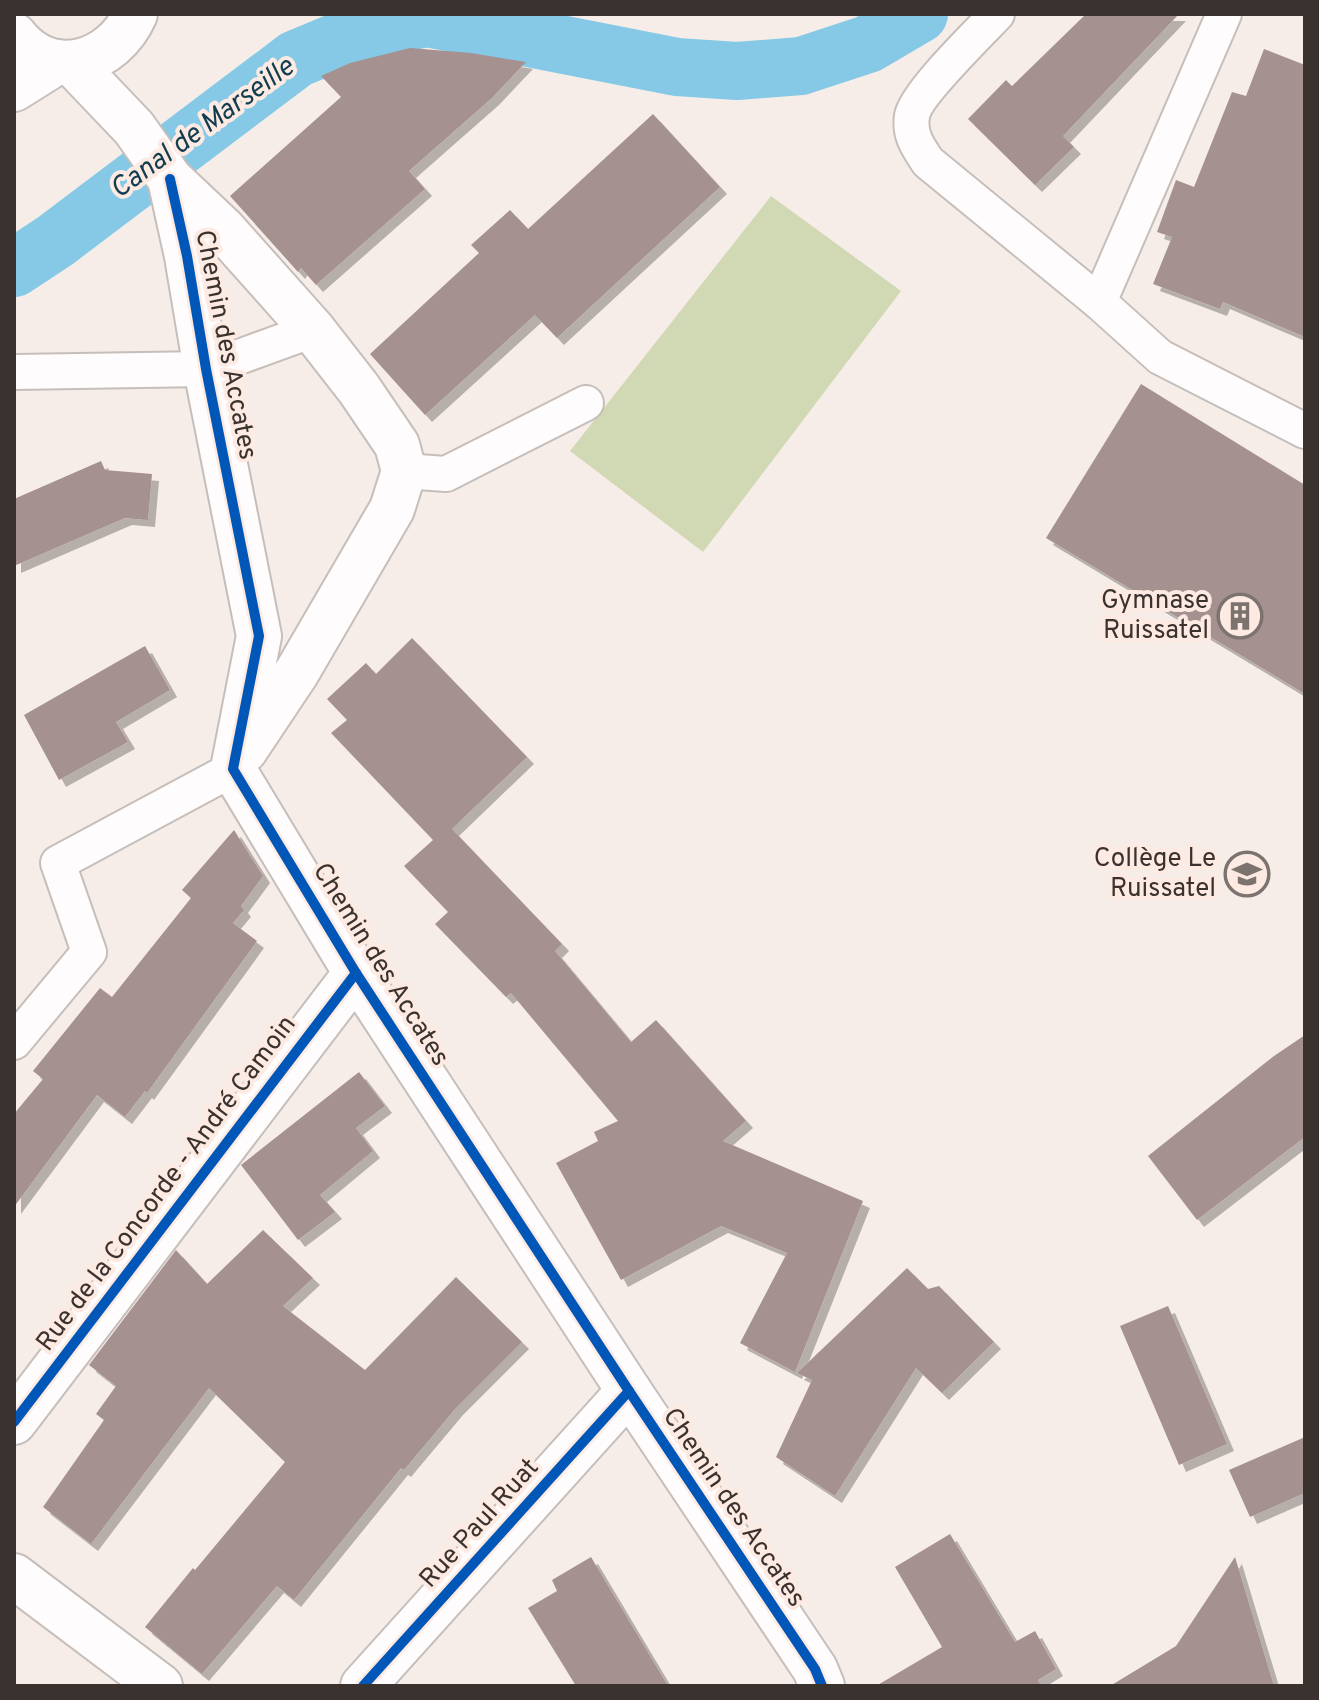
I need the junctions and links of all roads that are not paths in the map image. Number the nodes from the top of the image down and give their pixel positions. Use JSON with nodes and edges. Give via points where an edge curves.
{"nodes":[{"id":1,"x":997,"y":14,"type":"edge"},
{"id":2,"x":1224,"y":14,"type":"edge"},
{"id":3,"x":124,"y":30,"type":"edge"},
{"id":4,"x":14,"y":35,"type":"edge"},
{"id":5,"x":65,"y":62,"type":"junction"},
{"id":6,"x":14,"y":89,"type":"edge"},
{"id":7,"x":134,"y":128,"type":"junction"},
{"id":8,"x":170,"y":179,"type":"junction"},
{"id":9,"x":1099,"y":302,"type":"junction"},
{"id":10,"x":313,"y":330,"type":"junction"},
{"id":11,"x":206,"y":369,"type":"junction"},
{"id":12,"x":14,"y":372,"type":"edge"},
{"id":13,"x":586,"y":403,"type":"dead end"},
{"id":14,"x":1305,"y":431,"type":"edge"},
{"id":15,"x":404,"y":471,"type":"junction"},
{"id":16,"x":233,"y":769,"type":"junction"},
{"id":17,"x":356,"y":973,"type":"junction"},
{"id":18,"x":14,"y":1042,"type":"edge"},
{"id":19,"x":629,"y":1391,"type":"junction"},
{"id":20,"x":14,"y":1422,"type":"edge"},
{"id":21,"x":14,"y":1576,"type":"edge"},
{"id":22,"x":160,"y":1686,"type":"edge"},
{"id":23,"x":363,"y":1686,"type":"edge"},
{"id":24,"x":822,"y":1686,"type":"edge"}],
"edges":[{"from":1,"to":9,"type":"lane","via":[[937,78],[912,114],[912,139],[928,162]]},
{"from":2,"to":9,"type":"lane"},
{"from":3,"to":5,"type":"street","via":[[94,58]]},
{"from":3,"to":7,"type":"street","name":"Chemin des Accates"},
{"from":4,"to":5,"type":"street","name":"Chemin des Accates","via":[[38,55]]},
{"from":5,"to":6,"type":"street"},
{"from":5,"to":7,"type":"street","name":"Chemin des Accates"},
{"from":7,"to":8,"type":"street","name":"Chemin des Accates"},
{"from":8,"to":10,"type":"street","name":"Chemin des Accates","via":[[223,229]]},
{"from":8,"to":11,"type":"street","name":"Chemin des Accates"},
{"from":9,"to":14,"type":"lane","via":[[1160,357]]},
{"from":10,"to":11,"type":"lane"},
{"from":10,"to":15,"type":"street","name":"Chemin des Accates","via":[[397,445]]},
{"from":11,"to":12,"type":"lane"},
{"from":11,"to":16,"type":"street","name":"Chemin des Accates","via":[[259,636]]},
{"from":13,"to":15,"type":"lane","via":[[446,474]]},
{"from":15,"to":16,"type":"street","via":[[392,509]]},
{"from":16,"to":17,"type":"street","name":"Chemin des Accates"},
{"from":16,"to":18,"type":"lane","via":[[58,863],[89,952]]},
{"from":17,"to":19,"type":"street","name":"Chemin des Accates"},
{"from":17,"to":20,"type":"street","name":"Rue de la Concorde - André Camoin"},
{"from":19,"to":23,"type":"street","name":"Rue Paul Ruat"},
{"from":19,"to":24,"type":"street","name":"Chemin des Accates"},
{"from":21,"to":22,"type":"street"}]}
